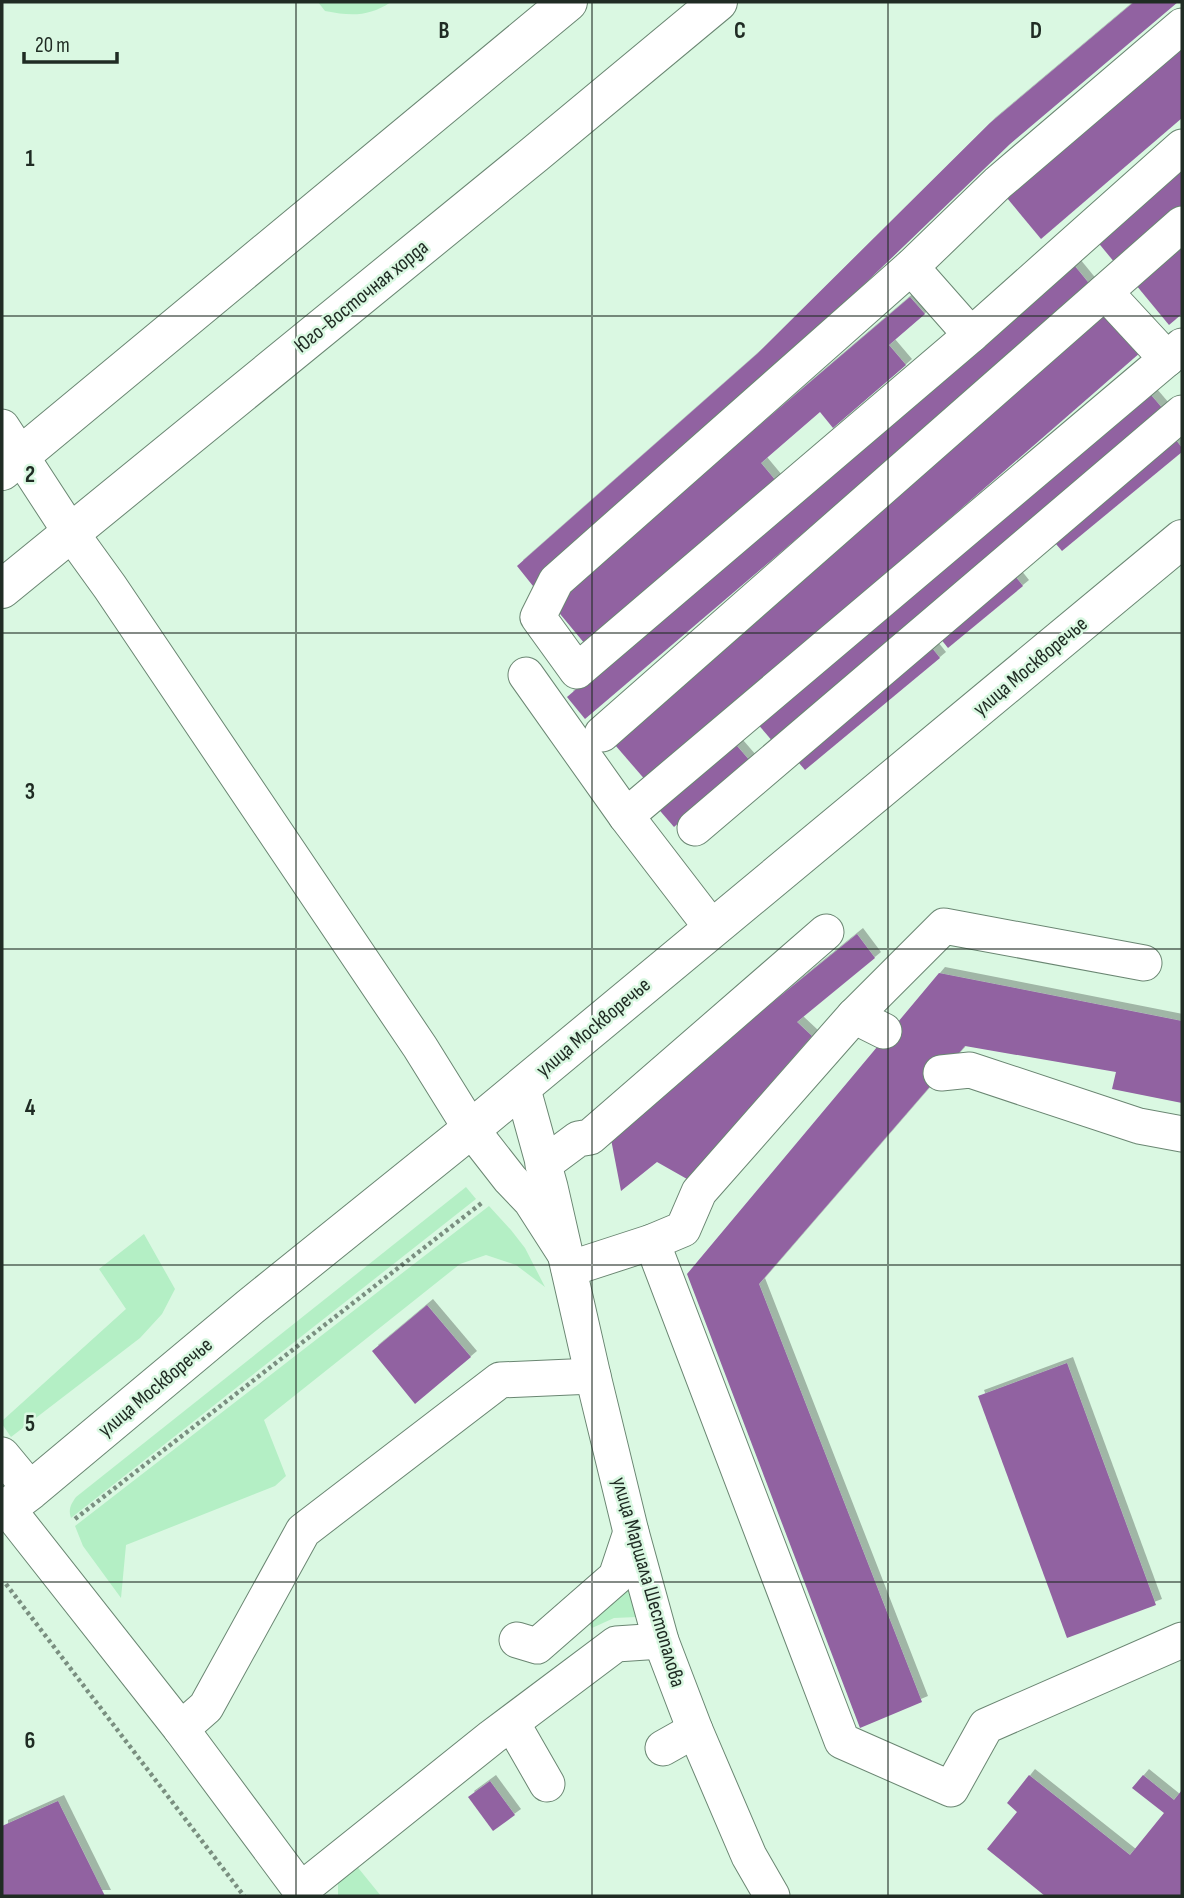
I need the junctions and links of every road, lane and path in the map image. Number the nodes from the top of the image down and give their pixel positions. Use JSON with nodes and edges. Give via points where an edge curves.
{"nodes":[{"id":1,"x":568,"y":2,"type":"edge"},
{"id":2,"x":718,"y":2,"type":"edge"},
{"id":3,"x":1182,"y":26,"type":"edge"},
{"id":4,"x":1182,"y":147,"type":"edge"},
{"id":5,"x":1182,"y":225,"type":"edge"},
{"id":6,"x":911,"y":267,"type":"junction"},
{"id":7,"x":1105,"y":292,"type":"junction"},
{"id":8,"x":971,"y":335,"type":"junction"},
{"id":9,"x":1165,"y":361,"type":"edge"},
{"id":10,"x":1182,"y":413,"type":"edge"},
{"id":11,"x":8,"y":451,"type":"edge"},
{"id":12,"x":71,"y":533,"type":"junction"},
{"id":13,"x":1182,"y":539,"type":"edge"},
{"id":14,"x":2,"y":589,"type":"edge"},
{"id":15,"x":526,"y":675,"type":"dead end"},
{"id":16,"x":602,"y":734,"type":"dead end"},
{"id":17,"x":626,"y":816,"type":"junction"},
{"id":18,"x":695,"y":828,"type":"dead end"},
{"id":19,"x":712,"y":929,"type":"junction"},
{"id":20,"x":826,"y":932,"type":"dead end"},
{"id":21,"x":1144,"y":964,"type":"dead end"},
{"id":22,"x":853,"y":1016,"type":"junction"},
{"id":23,"x":884,"y":1031,"type":"dead end"},
{"id":24,"x":942,"y":1073,"type":"dead end"},
{"id":25,"x":523,"y":1086,"type":"junction"},
{"id":26,"x":471,"y":1129,"type":"junction"},
{"id":27,"x":1182,"y":1134,"type":"edge"},
{"id":28,"x":543,"y":1165,"type":"junction"},
{"id":29,"x":483,"y":1202,"type":"dead end"},
{"id":30,"x":652,"y":1242,"type":"junction"},
{"id":31,"x":567,"y":1262,"type":"junction"},
{"id":32,"x":593,"y":1376,"type":"junction"},
{"id":33,"x":2,"y":1455,"type":"edge"},
{"id":34,"x":13,"y":1504,"type":"edge"},
{"id":35,"x":75,"y":1518,"type":"dead end"},
{"id":36,"x":631,"y":1532,"type":"junction"},
{"id":37,"x":6,"y":1584,"type":"dead end"},
{"id":38,"x":517,"y":1640,"type":"dead end"},
{"id":39,"x":1182,"y":1640,"type":"edge"},
{"id":40,"x":662,"y":1641,"type":"junction"},
{"id":41,"x":180,"y":1729,"type":"junction"},
{"id":42,"x":502,"y":1730,"type":"junction"},
{"id":43,"x":695,"y":1730,"type":"junction"},
{"id":44,"x":663,"y":1748,"type":"dead end"},
{"id":45,"x":540,"y":1790,"type":"dead end"},
{"id":46,"x":303,"y":1893,"type":"edge"},
{"id":47,"x":244,"y":1896,"type":"edge"},
{"id":48,"x":772,"y":1896,"type":"edge"}],
"edges":[{"from":1,"to":11,"type":"main road"},
{"from":2,"to":12,"type":"main road","name":"Юго-Восточная хорда"},
{"from":3,"to":6,"type":"street","via":[[998,183]]},
{"from":4,"to":8,"type":"street"},
{"from":5,"to":7,"type":"street"},
{"from":6,"to":8,"type":"street"},
{"from":6,"to":8,"type":"street","via":[[556,581],[538,617],[577,671]]},
{"from":7,"to":9,"type":"street"},
{"from":7,"to":16,"type":"street"},
{"from":9,"to":10,"type":"street"},
{"from":9,"to":17,"type":"street"},
{"from":10,"to":18,"type":"street"},
{"from":11,"to":12,"type":"street"},
{"from":12,"to":14,"type":"main road","name":"Юго-Восточная хорда"},
{"from":12,"to":26,"type":"street","via":[[421,1047]]},
{"from":13,"to":19,"type":"main road","name":"улица Москворечье"},
{"from":15,"to":17,"type":"street"},
{"from":17,"to":19,"type":"street"},
{"from":19,"to":25,"type":"main road","name":"улица Москворечье"},
{"from":20,"to":28,"type":"street","via":[[590,1137],[578,1139]]},
{"from":21,"to":22,"type":"street","via":[[944,926]]},
{"from":22,"to":23,"type":"street"},
{"from":22,"to":30,"type":"street","via":[[699,1192],[683,1229]]},
{"from":24,"to":27,"type":"street","via":[[970,1070],[1139,1126]]},
{"from":25,"to":26,"type":"main road","name":"улица Москворечье"},
{"from":25,"to":28,"type":"street","name":"улица Маршала Шестопалова"},
{"from":26,"to":31,"type":"street","via":[[531,1201]]},
{"from":26,"to":34,"type":"main road","name":"улица Москворечье"},
{"from":28,"to":31,"type":"street","name":"улица Маршала Шестопалова"},
{"from":29,"to":35,"type":"path"},
{"from":30,"to":31,"type":"street"},
{"from":30,"to":39,"type":"street","via":[[842,1741],[951,1789],[986,1726]]},
{"from":31,"to":32,"type":"street","name":"улица Маршала Шестопалова"},
{"from":32,"to":36,"type":"street","name":"улица Маршала Шестопалова"},
{"from":32,"to":41,"type":"street","via":[[500,1380],[303,1531],[206,1707]]},
{"from":33,"to":34,"type":"street"},
{"from":34,"to":41,"type":"street"},
{"from":36,"to":38,"type":"street","via":[[616,1577],[537,1646]]},
{"from":36,"to":40,"type":"street","name":"улица Маршала Шестопалова"},
{"from":37,"to":47,"type":"path"},
{"from":40,"to":42,"type":"street","via":[[616,1644]]},
{"from":40,"to":43,"type":"street","name":"улица Маршала Шестопалова"},
{"from":41,"to":46,"type":"street"},
{"from":42,"to":45,"type":"street"},
{"from":42,"to":46,"type":"street"},
{"from":43,"to":44,"type":"street"},
{"from":43,"to":48,"type":"street","name":"улица Маршала Шестопалова","via":[[749,1856]]}]}
